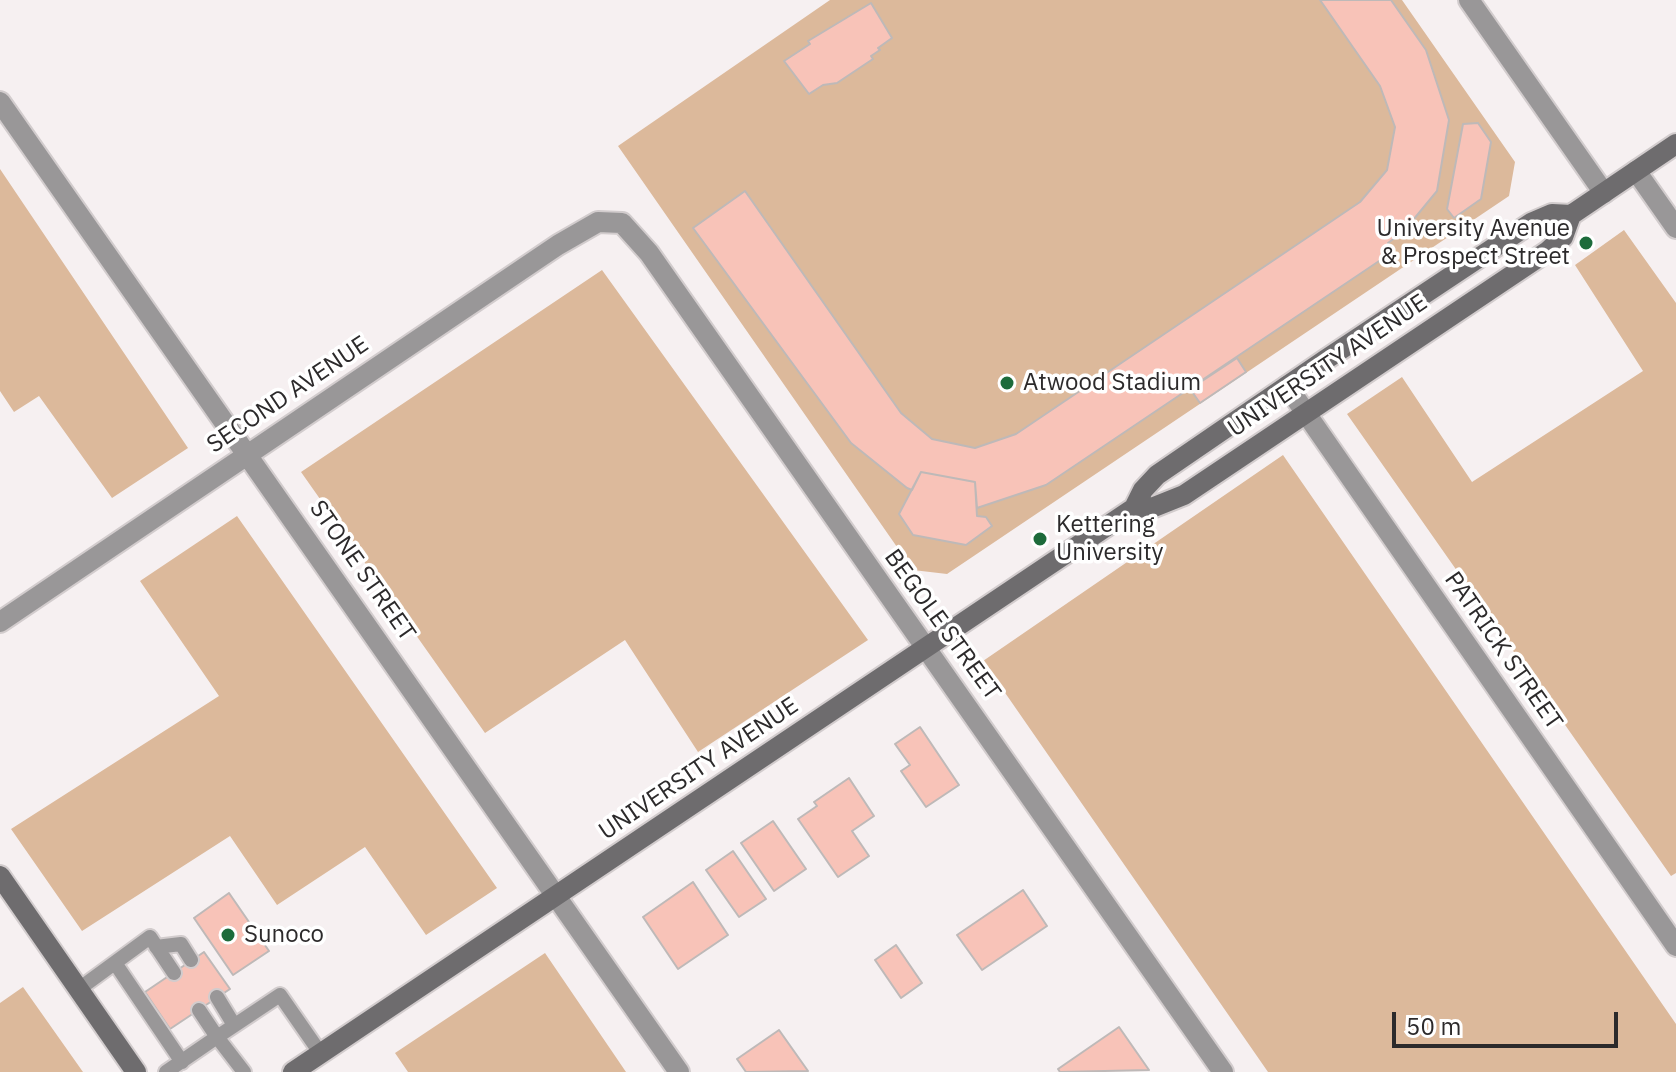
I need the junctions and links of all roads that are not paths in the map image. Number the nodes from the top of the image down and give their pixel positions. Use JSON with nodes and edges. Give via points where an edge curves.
{"nodes":[{"id":1,"x":1469,"y":0,"type":"edge"},
{"id":2,"x":0,"y":102,"type":"edge"},
{"id":3,"x":1676,"y":144,"type":"edge"},
{"id":4,"x":1636,"y":171,"type":"junction"},
{"id":5,"x":1604,"y":193,"type":"junction"},
{"id":6,"x":1571,"y":215,"type":"junction"},
{"id":7,"x":609,"y":221,"type":"joint"},
{"id":8,"x":1676,"y":228,"type":"edge"},
{"id":9,"x":1287,"y":386,"type":"junction"},
{"id":10,"x":1305,"y":413,"type":"junction"},
{"id":11,"x":249,"y":453,"type":"junction"},
{"id":12,"x":1134,"y":508,"type":"junction"},
{"id":13,"x":0,"y":622,"type":"edge"},
{"id":14,"x":926,"y":648,"type":"junction"},
{"id":15,"x":0,"y":876,"type":"edge"},
{"id":16,"x":556,"y":896,"type":"junction"},
{"id":17,"x":1676,"y":946,"type":"edge"},
{"id":18,"x":156,"y":947,"type":"junction"},
{"id":19,"x":191,"y":960,"type":"dead end"},
{"id":20,"x":115,"y":963,"type":"junction"},
{"id":21,"x":174,"y":973,"type":"dead end"},
{"id":22,"x":79,"y":989,"type":"junction"},
{"id":23,"x":217,"y":997,"type":"dead end"},
{"id":24,"x":199,"y":1010,"type":"dead end"},
{"id":25,"x":234,"y":1025,"type":"junction"},
{"id":26,"x":217,"y":1037,"type":"junction"},
{"id":27,"x":321,"y":1054,"type":"junction"},
{"id":28,"x":182,"y":1062,"type":"junction"},
{"id":29,"x":136,"y":1072,"type":"edge"},
{"id":30,"x":166,"y":1072,"type":"edge"},
{"id":31,"x":244,"y":1072,"type":"edge"},
{"id":32,"x":293,"y":1072,"type":"edge"},
{"id":33,"x":679,"y":1072,"type":"edge"},
{"id":34,"x":1223,"y":1072,"type":"edge"}],
"edges":[{"from":1,"to":5,"type":"street"},
{"from":2,"to":11,"type":"street","name":"STONE STREET"},
{"from":3,"to":4,"type":"street","name":"UNIVERSITY AVENUE"},
{"from":4,"to":5,"type":"street","name":"UNIVERSITY AVENUE"},
{"from":4,"to":8,"type":"street"},
{"from":5,"to":6,"type":"street","name":"UNIVERSITY AVENUE"},
{"from":6,"to":9,"type":"street","name":"UNIVERSITY AVENUE","via":[[1552,214],[1531,223]]},
{"from":6,"to":10,"type":"street","name":"UNIVERSITY AVENUE","via":[[1563,237],[1548,251]]},
{"from":7,"to":11,"type":"street","name":"SECOND AVENUE","via":[[593,224],[558,245]]},
{"from":7,"to":14,"type":"street","name":"BEGOLE STREET","via":[[626,225],[642,242]]},
{"from":9,"to":10,"type":"street","name":"PATRICK STREET"},
{"from":9,"to":12,"type":"street","name":"UNIVERSITY AVENUE","via":[[1157,475]]},
{"from":10,"to":12,"type":"street","name":"UNIVERSITY AVENUE","via":[[1184,495],[1154,507]]},
{"from":10,"to":17,"type":"street","name":"PATRICK STREET"},
{"from":11,"to":13,"type":"street","name":"SECOND AVENUE"},
{"from":11,"to":16,"type":"street","name":"STONE STREET"},
{"from":12,"to":14,"type":"street","name":"UNIVERSITY AVENUE"},
{"from":14,"to":16,"type":"street","name":"UNIVERSITY AVENUE"},
{"from":14,"to":34,"type":"street","name":"BEGOLE STREET"},
{"from":15,"to":22,"type":"street"},
{"from":16,"to":27,"type":"street","name":"UNIVERSITY AVENUE"},
{"from":16,"to":33,"type":"street","name":"STONE STREET"},
{"from":18,"to":19,"type":"lane","via":[[181,944]]},
{"from":18,"to":20,"type":"lane","via":[[150,937]]},
{"from":18,"to":21,"type":"lane"},
{"from":20,"to":22,"type":"lane"},
{"from":20,"to":28,"type":"lane"},
{"from":22,"to":29,"type":"street"},
{"from":23,"to":25,"type":"lane"},
{"from":24,"to":26,"type":"lane"},
{"from":25,"to":26,"type":"lane"},
{"from":25,"to":27,"type":"lane","via":[[280,995]]},
{"from":26,"to":28,"type":"lane"},
{"from":26,"to":31,"type":"lane"},
{"from":27,"to":32,"type":"street","name":"UNIVERSITY AVENUE"},
{"from":28,"to":30,"type":"lane"}]}
